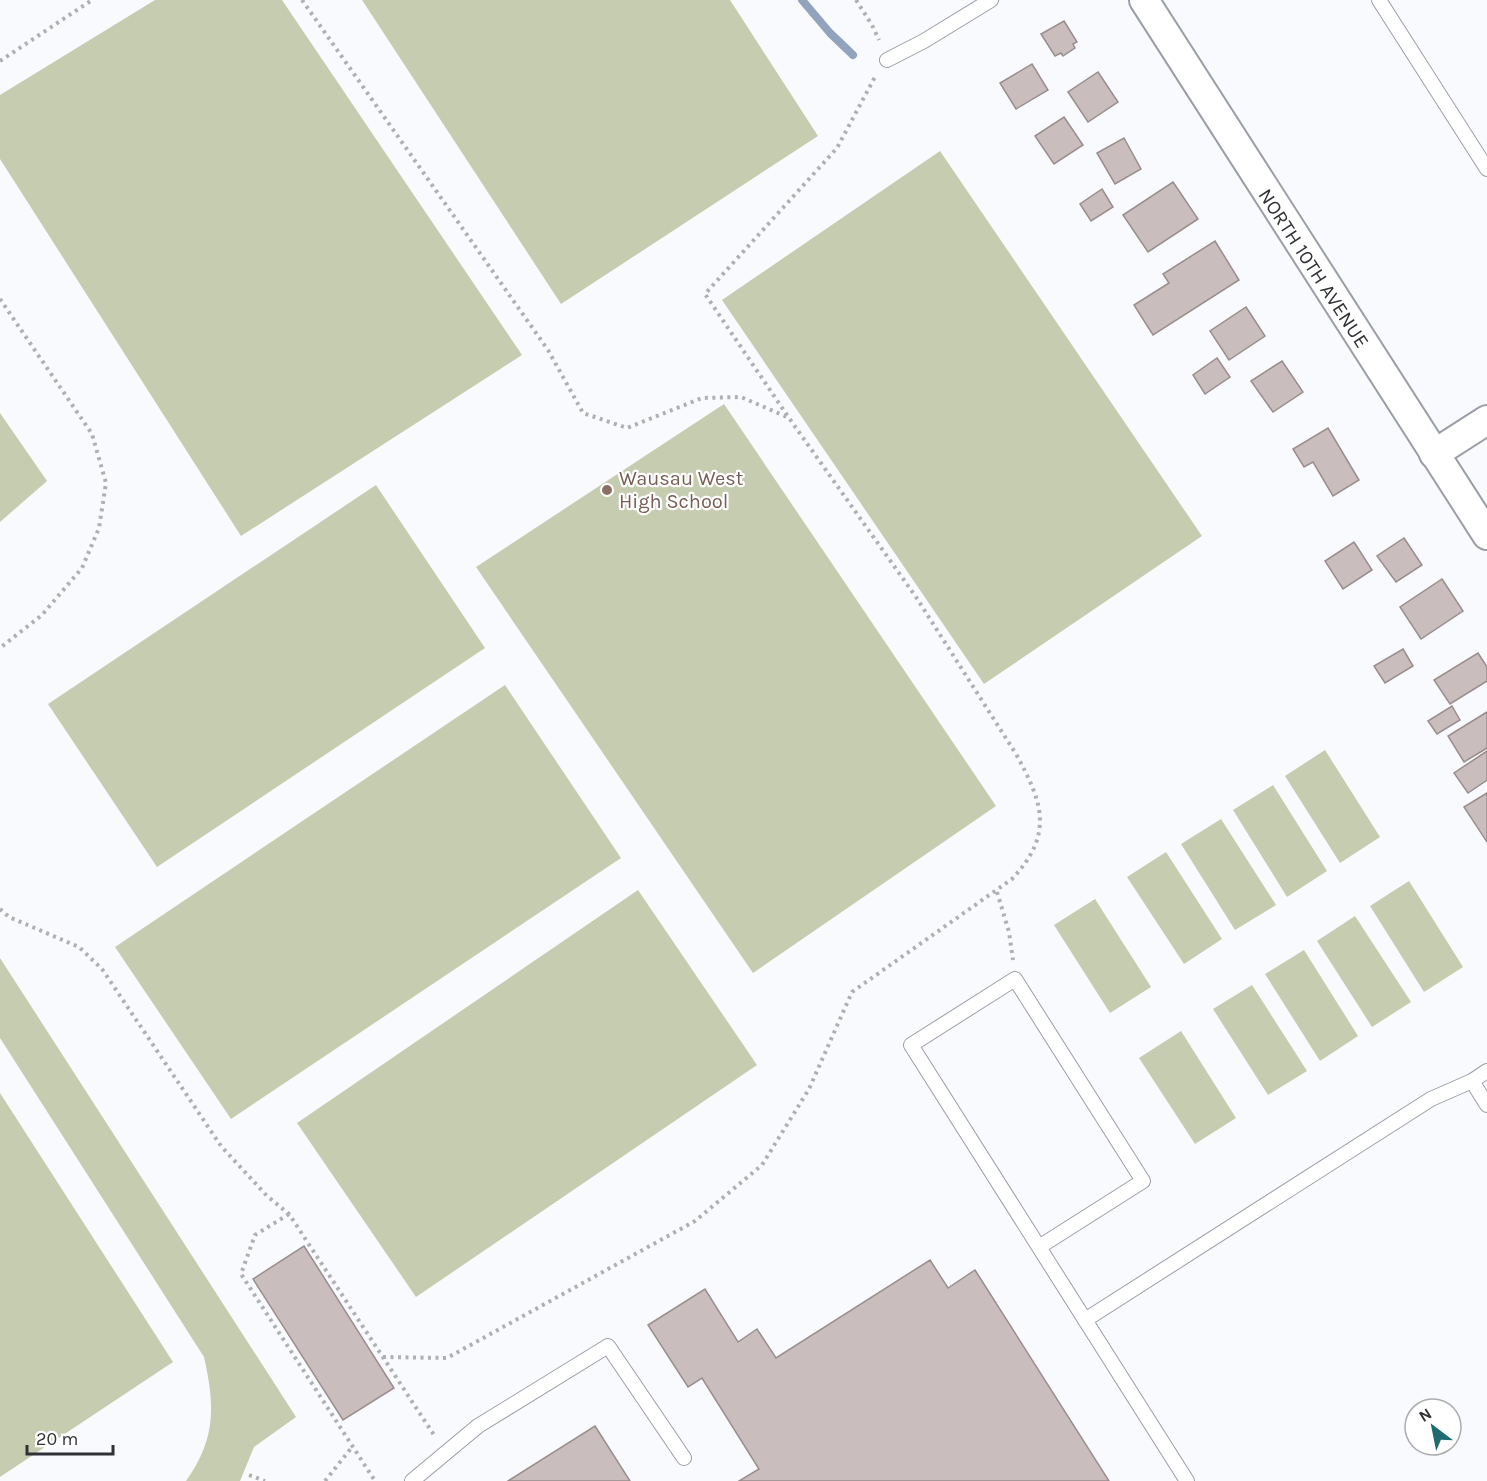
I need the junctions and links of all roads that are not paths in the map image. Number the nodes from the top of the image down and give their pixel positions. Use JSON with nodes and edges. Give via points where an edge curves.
{"nodes":[{"id":1,"x":991,"y":0,"type":"edge"},
{"id":2,"x":1144,"y":0,"type":"edge"},
{"id":3,"x":1379,"y":0,"type":"edge"},
{"id":4,"x":887,"y":60,"type":"road end"},
{"id":5,"x":1487,"y":169,"type":"edge"},
{"id":6,"x":1487,"y":420,"type":"edge"},
{"id":7,"x":1434,"y":454,"type":"junction"},
{"id":8,"x":1487,"y":535,"type":"edge"},
{"id":9,"x":1487,"y":1071,"type":"edge"},
{"id":10,"x":1472,"y":1081,"type":"junction"},
{"id":11,"x":1487,"y":1105,"type":"edge"},
{"id":12,"x":1039,"y":1247,"type":"junction"},
{"id":13,"x":1085,"y":1320,"type":"junction"},
{"id":14,"x":684,"y":1458,"type":"dead end"},
{"id":15,"x":412,"y":1481,"type":"edge"},
{"id":16,"x":1187,"y":1481,"type":"edge"}],
"edges":[{"from":1,"to":4,"type":"lane"},
{"from":2,"to":7,"type":"street","name":"NORTH 10TH AVENUE"},
{"from":3,"to":5,"type":"lane"},
{"from":6,"to":7,"type":"street"},
{"from":7,"to":8,"type":"street","name":"NORTH 10TH AVENUE"},
{"from":9,"to":10,"type":"lane"},
{"from":10,"to":11,"type":"lane"},
{"from":10,"to":13,"type":"lane","via":[[1431,1098]]},
{"from":12,"to":12,"type":"lane","via":[[1143,1181],[1015,979],[911,1045]]},
{"from":12,"to":13,"type":"lane"},
{"from":13,"to":16,"type":"lane"},
{"from":14,"to":15,"type":"lane","via":[[608,1346],[478,1426]]}]}
